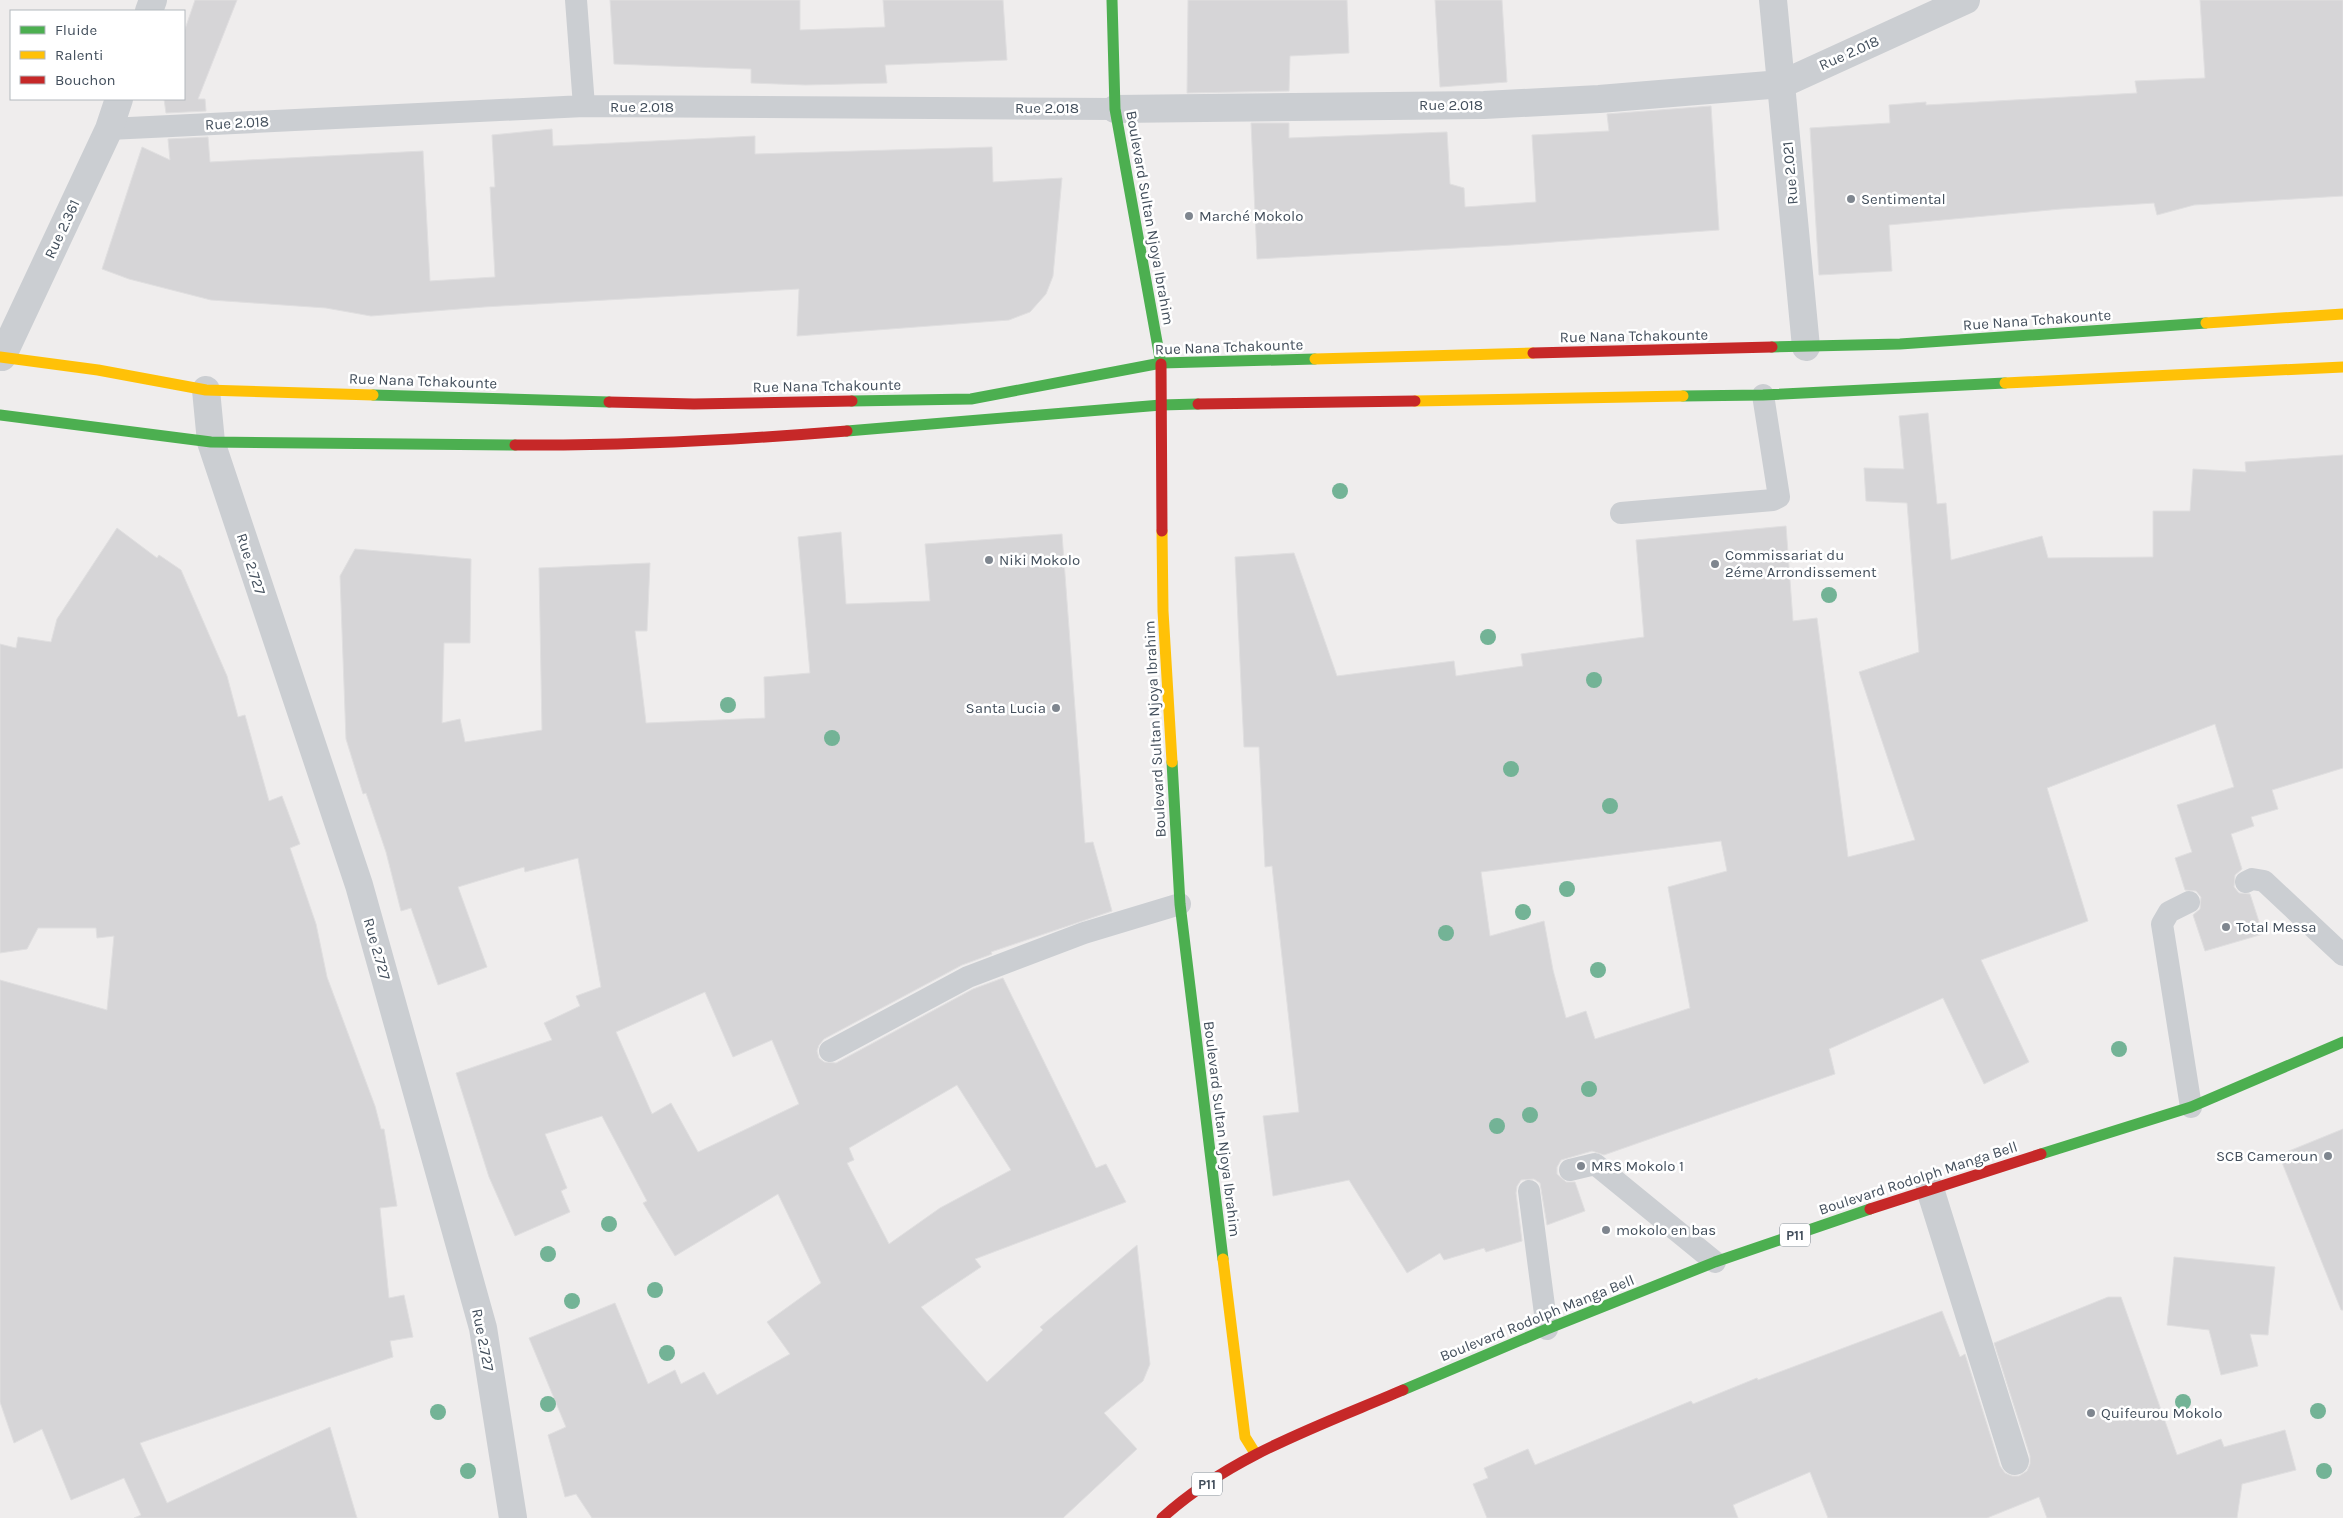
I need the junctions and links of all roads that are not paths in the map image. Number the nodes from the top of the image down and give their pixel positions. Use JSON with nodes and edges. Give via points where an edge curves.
{"nodes":[{"id":1,"x":576,"y":0,"type":"edge"},
{"id":2,"x":1112,"y":0,"type":"edge"},
{"id":3,"x":1773,"y":0,"type":"edge"},
{"id":4,"x":1966,"y":0,"type":"edge"},
{"id":5,"x":1782,"y":84,"type":"junction"},
{"id":6,"x":119,"y":100,"type":"edge"},
{"id":7,"x":584,"y":106,"type":"junction"},
{"id":8,"x":1115,"y":109,"type":"junction"},
{"id":9,"x":109,"y":129,"type":"junction"},
{"id":10,"x":2343,"y":314,"type":"edge"},
{"id":11,"x":1806,"y":347,"type":"junction"},
{"id":12,"x":1,"y":357,"type":"edge"},
{"id":13,"x":1161,"y":363,"type":"junction"},
{"id":14,"x":2343,"y":367,"type":"edge"},
{"id":15,"x":206,"y":390,"type":"junction"},
{"id":16,"x":1763,"y":395,"type":"junction"},
{"id":17,"x":1160,"y":405,"type":"junction"},
{"id":18,"x":0,"y":415,"type":"edge"},
{"id":19,"x":211,"y":442,"type":"junction"},
{"id":20,"x":1621,"y":513,"type":"dead end"},
{"id":21,"x":2246,"y":882,"type":"dead end"},
{"id":22,"x":2189,"y":902,"type":"dead end"},
{"id":23,"x":1180,"y":904,"type":"junction"},
{"id":24,"x":2343,"y":955,"type":"edge"},
{"id":25,"x":2343,"y":1042,"type":"edge"},
{"id":26,"x":830,"y":1051,"type":"dead end"},
{"id":27,"x":2191,"y":1107,"type":"junction"},
{"id":28,"x":1570,"y":1170,"type":"dead end"},
{"id":29,"x":1930,"y":1189,"type":"junction"},
{"id":30,"x":1529,"y":1191,"type":"dead end"},
{"id":31,"x":1716,"y":1262,"type":"junction"},
{"id":32,"x":1547,"y":1329,"type":"junction"},
{"id":33,"x":1255,"y":1453,"type":"junction"},
{"id":34,"x":2015,"y":1461,"type":"dead end"},
{"id":35,"x":513,"y":1518,"type":"edge"},
{"id":36,"x":1162,"y":1518,"type":"edge"}],
"edges":[{"from":1,"to":7,"type":"lane"},
{"from":2,"to":8,"type":"main road","name":"Boulevard Sultan Njoya Ibrahim"},
{"from":3,"to":5,"type":"street","name":"Rue 2.021"},
{"from":4,"to":5,"type":"street","name":"Rue 2.018"},
{"from":5,"to":8,"type":"street","name":"Rue 2.018","via":[[1484,105]]},
{"from":5,"to":11,"type":"street","name":"Rue 2.021"},
{"from":6,"to":9,"type":"street","name":"Rue 2.361"},
{"from":7,"to":8,"type":"lane","name":"Rue 2.018"},
{"from":7,"to":9,"type":"lane","name":"Rue 2.018"},
{"from":8,"to":13,"type":"main road","name":"Boulevard Sultan Njoya Ibrahim"},
{"from":9,"to":12,"type":"street","name":"Rue 2.361"},
{"from":10,"to":11,"type":"main road","name":"Rue Nana Tchakounte","via":[[1900,349]]},
{"from":11,"to":13,"type":"main road","name":"Rue Nana Tchakounte"},
{"from":12,"to":15,"type":"main road","name":"Rue Nana Tchakounte","via":[[98,370]]},
{"from":13,"to":15,"type":"main road","name":"Rue Nana Tchakounte","via":[[971,399],[744,407]]},
{"from":13,"to":17,"type":"main road","name":"Boulevard Sultan Njoya Ibrahim"},
{"from":14,"to":16,"type":"main road","via":[[1899,384]]},
{"from":15,"to":19,"type":"street","name":"Rue 2.727"},
{"from":16,"to":17,"type":"main road"},
{"from":16,"to":20,"type":"lane","via":[[1779,497]]},
{"from":17,"to":19,"type":"main road","via":[[582,446]]},
{"from":17,"to":23,"type":"main road","name":"Boulevard Sultan Njoya Ibrahim","via":[[1163,611]]},
{"from":18,"to":19,"type":"main road"},
{"from":19,"to":35,"type":"street","name":"Rue 2.727","via":[[367,913],[483,1328]]},
{"from":21,"to":24,"type":"lane","via":[[2252,879],[2264,881]]},
{"from":22,"to":27,"type":"lane","via":[[2169,912],[2162,924]]},
{"from":23,"to":26,"type":"lane","via":[[1084,933],[968,976]]},
{"from":23,"to":33,"type":"main road","name":"Boulevard Sultan Njoya Ibrahim","via":[[1245,1437]]},
{"from":25,"to":27,"type":"main road","name":"Boulevard Rodolph Manga Bell","number":"P11"},
{"from":27,"to":29,"type":"main road","name":"Boulevard Rodolph Manga Bell","number":"P11"},
{"from":28,"to":31,"type":"lane","via":[[1595,1164]]},
{"from":29,"to":31,"type":"main road","name":"Boulevard Rodolph Manga Bell","number":"P11"},
{"from":29,"to":34,"type":"street"},
{"from":30,"to":32,"type":"lane"},
{"from":31,"to":32,"type":"main road","name":"Boulevard Rodolph Manga Bell","number":"P11"},
{"from":32,"to":33,"type":"main road","name":"Boulevard Rodolph Manga Bell","number":"P11"},
{"from":33,"to":36,"type":"main road","number":"P11","via":[[1184,1498]]}]}
